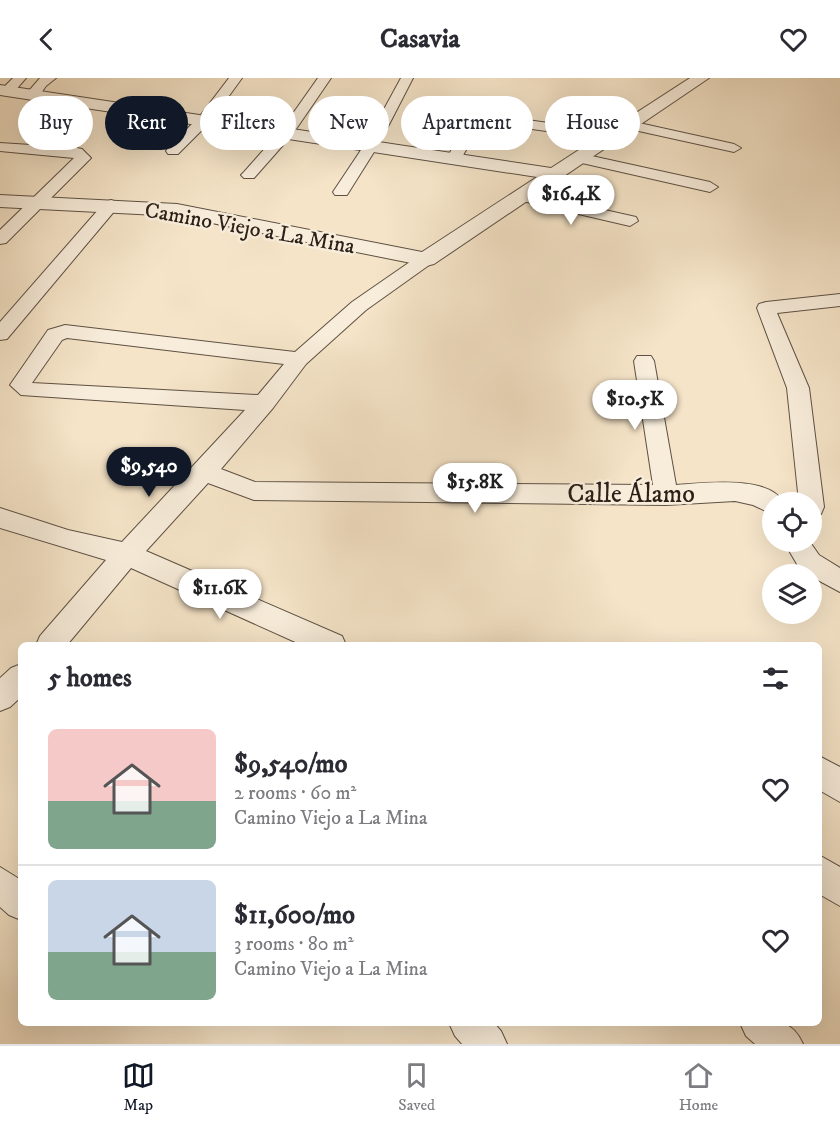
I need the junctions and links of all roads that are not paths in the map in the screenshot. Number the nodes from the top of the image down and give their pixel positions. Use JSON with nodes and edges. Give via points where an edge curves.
{"nodes":[{"id":1,"x":50,"y":78,"type":"edge"},
{"id":2,"x":236,"y":78,"type":"edge"},
{"id":3,"x":325,"y":78,"type":"edge"},
{"id":4,"x":407,"y":78,"type":"edge"},
{"id":5,"x":701,"y":78,"type":"edge"},
{"id":6,"x":9,"y":86,"type":"edge"},
{"id":7,"x":33,"y":93,"type":"junction"},
{"id":8,"x":222,"y":96,"type":"edge"},
{"id":9,"x":389,"y":112,"type":"edge"},
{"id":10,"x":200,"y":118,"type":"edge"},
{"id":11,"x":640,"y":118,"type":"edge"},
{"id":12,"x":296,"y":119,"type":"edge"},
{"id":13,"x":200,"y":124,"type":"edge"},
{"id":14,"x":640,"y":127,"type":"edge"},
{"id":15,"x":0,"y":147,"type":"edge"},
{"id":16,"x":389,"y":147,"type":"edge"},
{"id":17,"x":734,"y":148,"type":"dead end"},
{"id":18,"x":271,"y":150,"type":"edge"},
{"id":19,"x":368,"y":150,"type":"edge"},
{"id":20,"x":459,"y":150,"type":"edge"},
{"id":21,"x":590,"y":150,"type":"edge"},
{"id":22,"x":173,"y":151,"type":"dead end"},
{"id":23,"x":455,"y":158,"type":"junction"},
{"id":24,"x":578,"y":158,"type":"junction"},
{"id":25,"x":552,"y":174,"type":"junction"},
{"id":26,"x":249,"y":175,"type":"dead end"},
{"id":27,"x":710,"y":187,"type":"dead end"},
{"id":28,"x":341,"y":192,"type":"dead end"},
{"id":29,"x":520,"y":196,"type":"junction"},
{"id":30,"x":0,"y":201,"type":"edge"},
{"id":31,"x":40,"y":203,"type":"junction"},
{"id":32,"x":111,"y":205,"type":"junction"},
{"id":33,"x":630,"y":221,"type":"dead end"},
{"id":34,"x":0,"y":239,"type":"edge"},
{"id":35,"x":426,"y":259,"type":"junction"},
{"id":36,"x":840,"y":300,"type":"edge"},
{"id":37,"x":0,"y":334,"type":"edge"},
{"id":38,"x":299,"y":359,"type":"junction"},
{"id":39,"x":644,"y":361,"type":"dead end"},
{"id":40,"x":265,"y":404,"type":"junction"},
{"id":41,"x":202,"y":471,"type":"junction"},
{"id":42,"x":810,"y":492,"type":"edge"},
{"id":43,"x":666,"y":495,"type":"junction"},
{"id":44,"x":762,"y":499,"type":"edge"},
{"id":45,"x":0,"y":518,"type":"edge"},
{"id":46,"x":804,"y":552,"type":"edge"},
{"id":47,"x":127,"y":554,"type":"junction"},
{"id":48,"x":840,"y":581,"type":"edge"},
{"id":49,"x":53,"y":642,"type":"edge"},
{"id":50,"x":325,"y":642,"type":"edge"},
{"id":51,"x":18,"y":681,"type":"edge"},
{"id":52,"x":0,"y":697,"type":"edge"},
{"id":53,"x":822,"y":773,"type":"edge"},
{"id":54,"x":840,"y":786,"type":"edge"},
{"id":55,"x":822,"y":874,"type":"edge"},
{"id":56,"x":0,"y":884,"type":"edge"},
{"id":57,"x":840,"y":889,"type":"edge"},
{"id":58,"x":18,"y":900,"type":"edge"},
{"id":59,"x":471,"y":1026,"type":"edge"},
{"id":60,"x":763,"y":1026,"type":"edge"},
{"id":61,"x":488,"y":1044,"type":"edge"},
{"id":62,"x":784,"y":1044,"type":"edge"}],
"edges":[{"from":1,"to":7,"type":"street"},
{"from":2,"to":8,"type":"street"},
{"from":3,"to":12,"type":"street"},
{"from":4,"to":9,"type":"street"},
{"from":5,"to":11,"type":"street"},
{"from":6,"to":7,"type":"street"},
{"from":7,"to":10,"type":"street"},
{"from":13,"to":22,"type":"street"},
{"from":14,"to":17,"type":"street"},
{"from":15,"to":31,"type":"street","via":[[82,154],[80,162]]},
{"from":16,"to":23,"type":"street"},
{"from":18,"to":26,"type":"street"},
{"from":19,"to":28,"type":"street"},
{"from":20,"to":23,"type":"street"},
{"from":21,"to":24,"type":"street"},
{"from":23,"to":25,"type":"street"},
{"from":24,"to":25,"type":"street"},
{"from":24,"to":27,"type":"street"},
{"from":25,"to":29,"type":"street"},
{"from":29,"to":33,"type":"street"},
{"from":29,"to":35,"type":"street"},
{"from":30,"to":31,"type":"street","name":"Camino Viejo a La Mina"},
{"from":31,"to":32,"type":"street","name":"Camino Viejo a La Mina"},
{"from":31,"to":34,"type":"street"},
{"from":32,"to":35,"type":"street","name":"Camino Viejo a La Mina","via":[[177,210]]},
{"from":32,"to":37,"type":"street"},
{"from":35,"to":38,"type":"street","via":[[359,306]]},
{"from":36,"to":42,"type":"street","via":[[766,308],[798,388]]},
{"from":38,"to":40,"type":"street"},
{"from":38,"to":40,"type":"street","via":[[65,331],[55,335],[20,385],[28,390]]},
{"from":39,"to":43,"type":"street"},
{"from":40,"to":41,"type":"street"},
{"from":41,"to":43,"type":"street","name":"Calle Álamo","via":[[254,491]]},
{"from":41,"to":47,"type":"street"},
{"from":43,"to":44,"type":"street","name":"Calle Álamo","via":[[748,493]]},
{"from":45,"to":47,"type":"street"},
{"from":46,"to":48,"type":"street","via":[[810,562]]},
{"from":47,"to":49,"type":"street"},
{"from":47,"to":50,"type":"street"},
{"from":51,"to":52,"type":"street"},
{"from":53,"to":54,"type":"street"},
{"from":55,"to":57,"type":"street"},
{"from":56,"to":58,"type":"street"},
{"from":59,"to":61,"type":"street"},
{"from":60,"to":62,"type":"street"}]}
